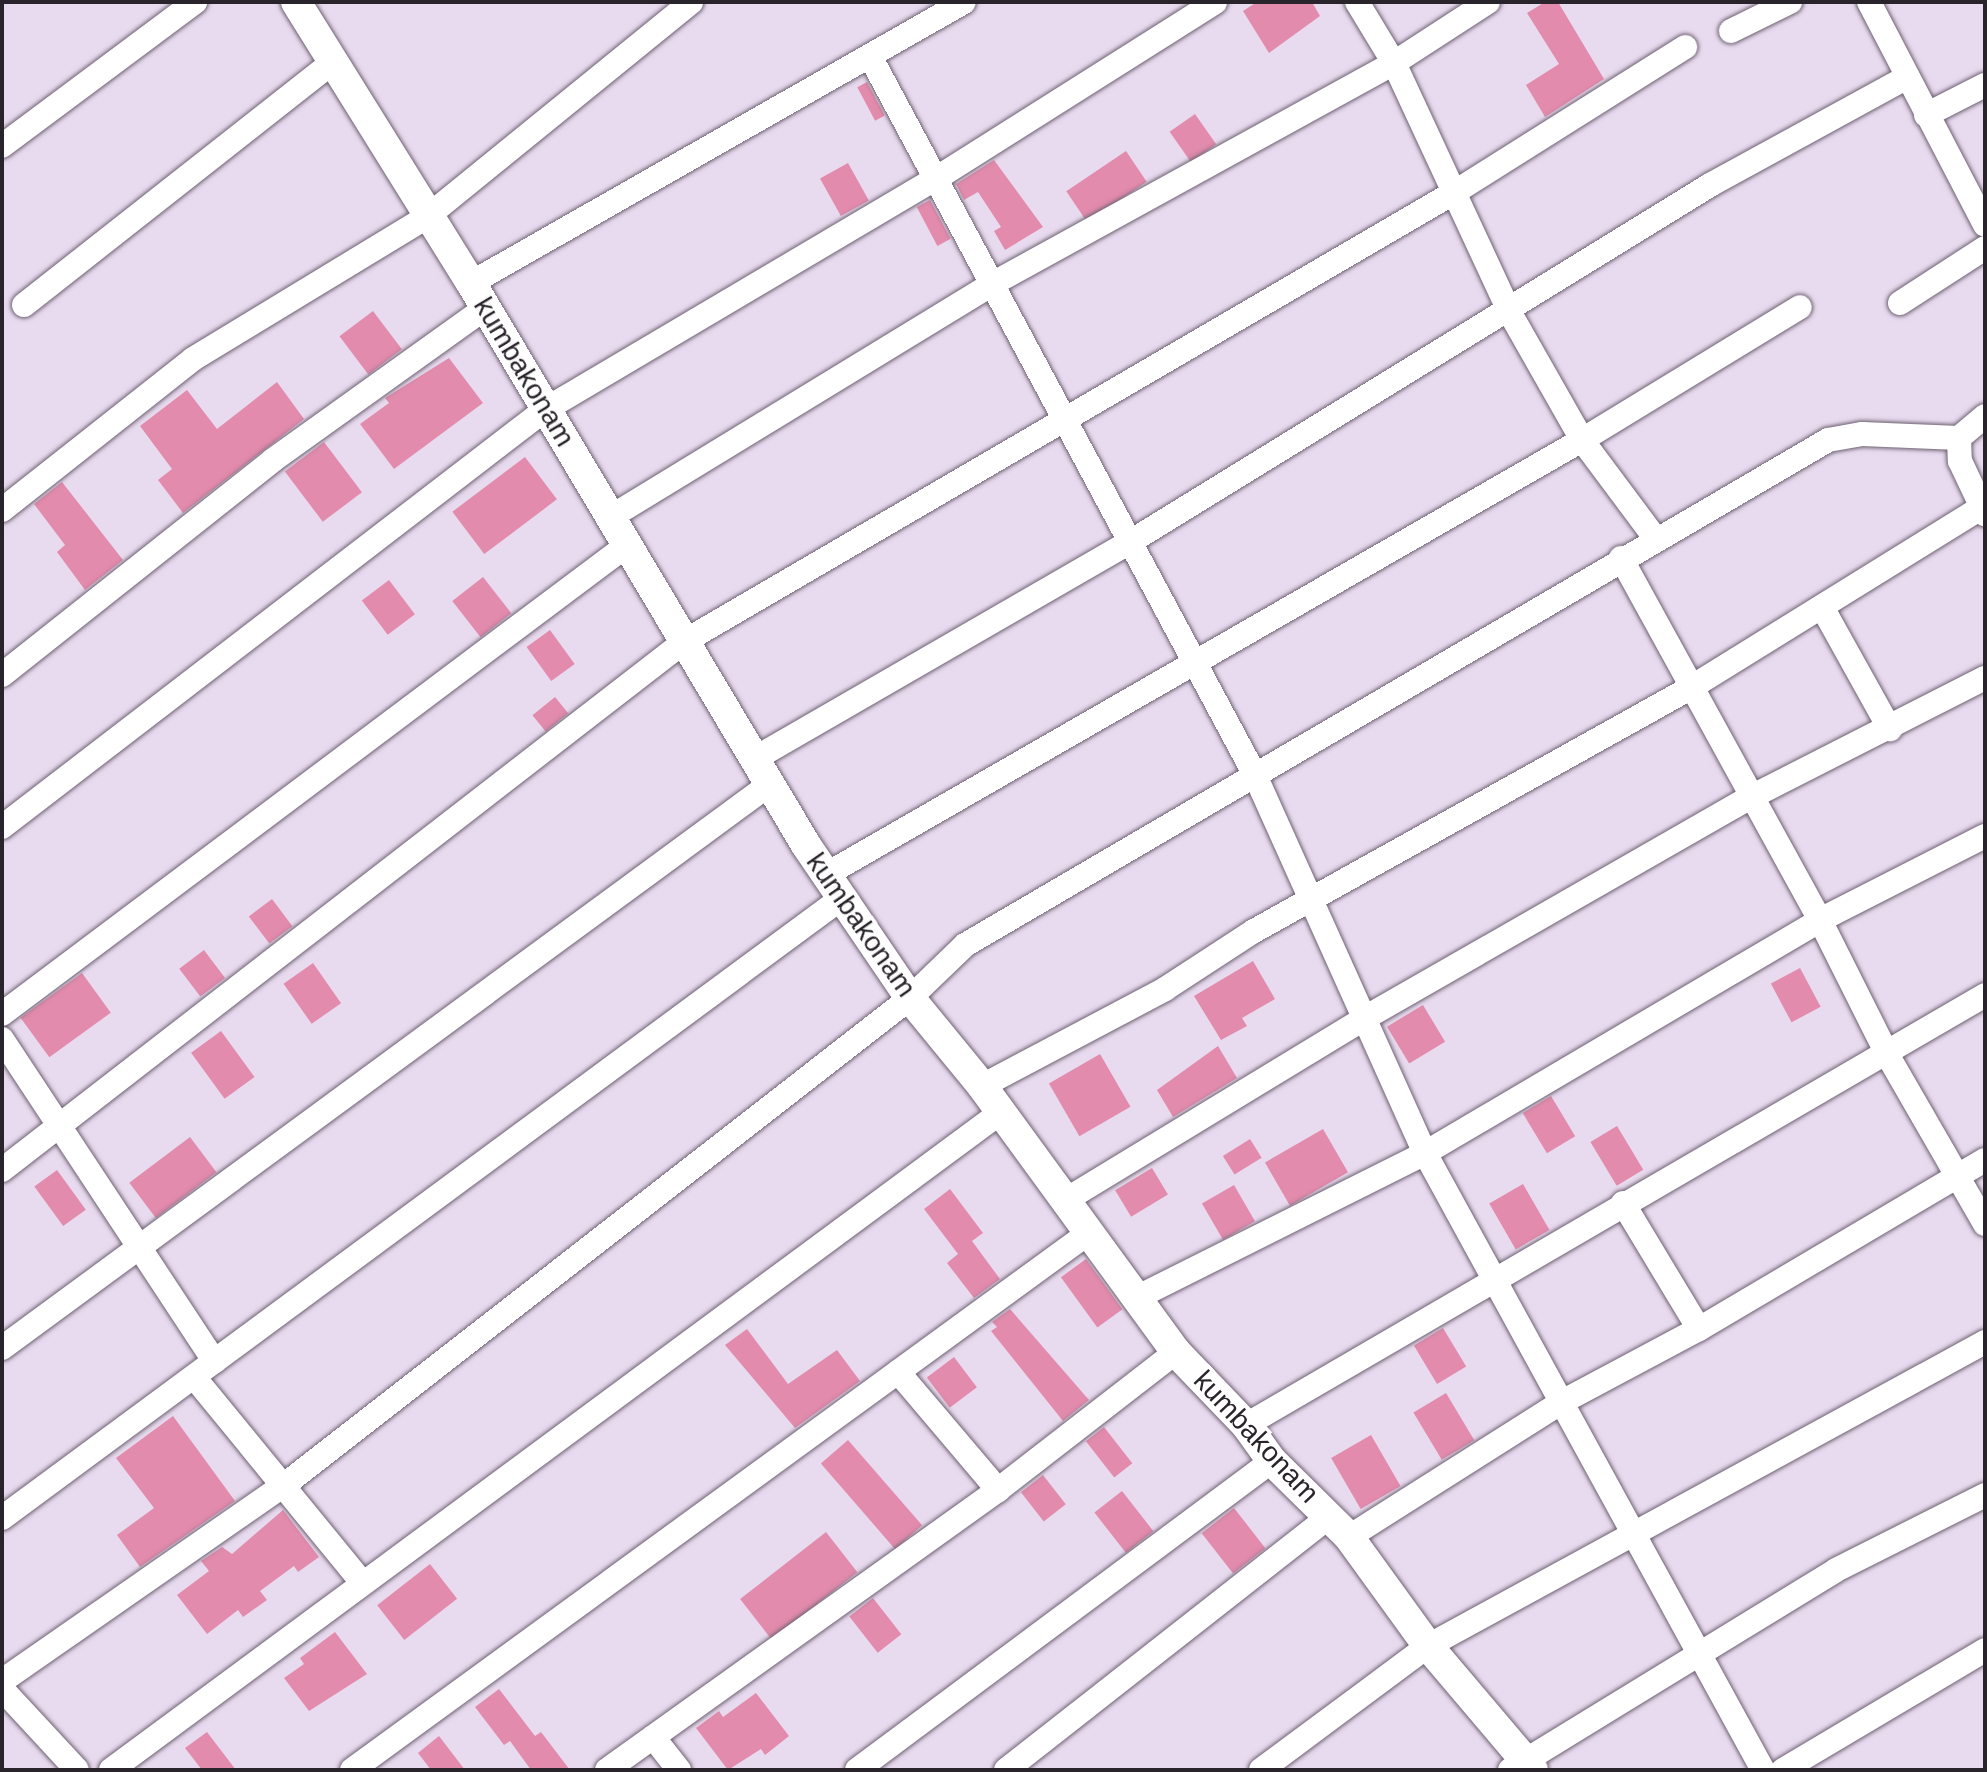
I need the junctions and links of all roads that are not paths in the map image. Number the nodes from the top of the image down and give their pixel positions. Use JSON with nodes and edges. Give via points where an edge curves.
{"nodes":[{"id":1,"x":195,"y":2,"type":"edge"},
{"id":2,"x":296,"y":2,"type":"edge"},
{"id":3,"x":691,"y":2,"type":"edge"},
{"id":4,"x":964,"y":2,"type":"edge"},
{"id":5,"x":1215,"y":2,"type":"edge"},
{"id":6,"x":1357,"y":2,"type":"edge"},
{"id":7,"x":1488,"y":2,"type":"edge"},
{"id":8,"x":1790,"y":2,"type":"edge"},
{"id":9,"x":1869,"y":2,"type":"edge"},
{"id":10,"x":1731,"y":31,"type":"dead end"},
{"id":11,"x":1685,"y":47,"type":"dead end"},
{"id":12,"x":871,"y":58,"type":"junction"},
{"id":13,"x":333,"y":62,"type":"junction"},
{"id":14,"x":1394,"y":63,"type":"junction"},
{"id":15,"x":1907,"y":77,"type":"junction"},
{"id":16,"x":1985,"y":85,"type":"edge"},
{"id":17,"x":1926,"y":115,"type":"junction"},
{"id":18,"x":2,"y":146,"type":"edge"},
{"id":19,"x":937,"y":178,"type":"junction"},
{"id":20,"x":1455,"y":192,"type":"junction"},
{"id":21,"x":428,"y":216,"type":"junction"},
{"id":22,"x":1985,"y":225,"type":"edge"},
{"id":23,"x":1985,"y":248,"type":"edge"},
{"id":24,"x":994,"y":283,"type":"junction"},
{"id":25,"x":478,"y":296,"type":"junction"},
{"id":26,"x":1900,"y":303,"type":"dead end"},
{"id":27,"x":24,"y":305,"type":"dead end"},
{"id":28,"x":1800,"y":307,"type":"dead end"},
{"id":29,"x":1510,"y":313,"type":"junction"},
{"id":30,"x":546,"y":409,"type":"junction"},
{"id":31,"x":1985,"y":416,"type":"edge"},
{"id":32,"x":1064,"y":420,"type":"junction"},
{"id":33,"x":1959,"y":438,"type":"junction"},
{"id":34,"x":1582,"y":440,"type":"junction"},
{"id":35,"x":2,"y":510,"type":"edge"},
{"id":36,"x":1983,"y":511,"type":"edge"},
{"id":37,"x":609,"y":518,"type":"junction"},
{"id":38,"x":1655,"y":538,"type":"junction"},
{"id":39,"x":1130,"y":542,"type":"junction"},
{"id":40,"x":627,"y":545,"type":"junction"},
{"id":41,"x":1621,"y":558,"type":"junction"},
{"id":42,"x":1822,"y":607,"type":"junction"},
{"id":43,"x":685,"y":641,"type":"junction"},
{"id":44,"x":1193,"y":664,"type":"junction"},
{"id":45,"x":2,"y":675,"type":"edge"},
{"id":46,"x":1985,"y":678,"type":"edge"},
{"id":47,"x":1692,"y":687,"type":"junction"},
{"id":48,"x":1890,"y":729,"type":"junction"},
{"id":49,"x":762,"y":772,"type":"junction"},
{"id":50,"x":1255,"y":775,"type":"junction"},
{"id":51,"x":1753,"y":796,"type":"junction"},
{"id":52,"x":2,"y":827,"type":"edge"},
{"id":53,"x":1985,"y":836,"type":"edge"},
{"id":54,"x":835,"y":886,"type":"junction"},
{"id":55,"x":1313,"y":898,"type":"junction"},
{"id":56,"x":1820,"y":920,"type":"junction"},
{"id":57,"x":1985,"y":995,"type":"edge"},
{"id":58,"x":910,"y":998,"type":"junction"},
{"id":59,"x":2,"y":1014,"type":"edge"},
{"id":60,"x":1363,"y":1019,"type":"junction"},
{"id":61,"x":2,"y":1039,"type":"edge"},
{"id":62,"x":1888,"y":1056,"type":"junction"},
{"id":63,"x":982,"y":1086,"type":"junction"},
{"id":64,"x":1000,"y":1113,"type":"junction"},
{"id":65,"x":61,"y":1124,"type":"junction"},
{"id":66,"x":1425,"y":1153,"type":"junction"},
{"id":67,"x":1985,"y":1160,"type":"edge"},
{"id":68,"x":2,"y":1170,"type":"edge"},
{"id":69,"x":1957,"y":1177,"type":"junction"},
{"id":70,"x":1064,"y":1201,"type":"junction"},
{"id":71,"x":1623,"y":1203,"type":"junction"},
{"id":72,"x":1985,"y":1224,"type":"edge"},
{"id":73,"x":1087,"y":1234,"type":"junction"},
{"id":74,"x":141,"y":1251,"type":"junction"},
{"id":75,"x":1492,"y":1278,"type":"junction"},
{"id":76,"x":1136,"y":1298,"type":"junction"},
{"id":77,"x":1699,"y":1329,"type":"junction"},
{"id":78,"x":1985,"y":1342,"type":"edge"},
{"id":79,"x":2,"y":1348,"type":"edge"},
{"id":80,"x":1176,"y":1352,"type":"junction"},
{"id":81,"x":214,"y":1361,"type":"junction"},
{"id":82,"x":898,"y":1372,"type":"junction"},
{"id":83,"x":194,"y":1377,"type":"junction"},
{"id":84,"x":1562,"y":1402,"type":"junction"},
{"id":85,"x":1246,"y":1425,"type":"junction"},
{"id":86,"x":1272,"y":1461,"type":"junction"},
{"id":87,"x":283,"y":1486,"type":"junction"},
{"id":88,"x":998,"y":1490,"type":"junction"},
{"id":89,"x":1985,"y":1495,"type":"edge"},
{"id":90,"x":2,"y":1518,"type":"edge"},
{"id":91,"x":1339,"y":1526,"type":"junction"},
{"id":92,"x":1635,"y":1538,"type":"junction"},
{"id":93,"x":361,"y":1581,"type":"junction"},
{"id":94,"x":1428,"y":1646,"type":"junction"},
{"id":95,"x":1698,"y":1653,"type":"junction"},
{"id":96,"x":1984,"y":1653,"type":"edge"},
{"id":97,"x":2,"y":1681,"type":"edge"},
{"id":98,"x":2,"y":1689,"type":"edge"},
{"id":99,"x":653,"y":1737,"type":"junction"},
{"id":100,"x":1523,"y":1766,"type":"edge"},
{"id":101,"x":77,"y":1770,"type":"edge"},
{"id":102,"x":111,"y":1770,"type":"edge"},
{"id":103,"x":352,"y":1770,"type":"edge"},
{"id":104,"x":607,"y":1770,"type":"edge"},
{"id":105,"x":679,"y":1770,"type":"edge"},
{"id":106,"x":857,"y":1770,"type":"edge"},
{"id":107,"x":1006,"y":1770,"type":"edge"},
{"id":108,"x":1261,"y":1770,"type":"edge"},
{"id":109,"x":1763,"y":1770,"type":"edge"},
{"id":110,"x":1783,"y":1770,"type":"edge"}],
"edges":[{"from":1,"to":18,"type":"street"},
{"from":2,"to":13,"type":"street","name":"kumbakonam"},
{"from":3,"to":21,"type":"street"},
{"from":4,"to":12,"type":"street"},
{"from":5,"to":19,"type":"street"},
{"from":6,"to":14,"type":"street"},
{"from":7,"to":14,"type":"street"},
{"from":8,"to":10,"type":"street"},
{"from":9,"to":15,"type":"street"},
{"from":11,"to":20,"type":"street"},
{"from":12,"to":19,"type":"street"},
{"from":12,"to":25,"type":"street"},
{"from":13,"to":21,"type":"street","name":"kumbakonam"},
{"from":13,"to":27,"type":"street"},
{"from":14,"to":20,"type":"street"},
{"from":14,"to":24,"type":"street"},
{"from":15,"to":17,"type":"street"},
{"from":15,"to":29,"type":"street","via":[[1710,185]]},
{"from":16,"to":17,"type":"street"},
{"from":17,"to":22,"type":"street"},
{"from":19,"to":24,"type":"street"},
{"from":19,"to":30,"type":"street"},
{"from":20,"to":29,"type":"street"},
{"from":20,"to":32,"type":"street"},
{"from":21,"to":25,"type":"street","name":"kumbakonam"},
{"from":21,"to":35,"type":"street","via":[[193,359]]},
{"from":23,"to":26,"type":"street"},
{"from":24,"to":32,"type":"street"},
{"from":24,"to":37,"type":"street"},
{"from":25,"to":30,"type":"street","name":"kumbakonam"},
{"from":25,"to":45,"type":"street"},
{"from":28,"to":34,"type":"street"},
{"from":29,"to":34,"type":"street"},
{"from":29,"to":39,"type":"street"},
{"from":30,"to":37,"type":"street","name":"kumbakonam"},
{"from":30,"to":52,"type":"street"},
{"from":31,"to":33,"type":"street"},
{"from":32,"to":39,"type":"street"},
{"from":32,"to":43,"type":"street"},
{"from":33,"to":36,"type":"street","via":[[1960,461]]},
{"from":33,"to":38,"type":"street","via":[[1862,434],[1828,440]]},
{"from":34,"to":38,"type":"street"},
{"from":34,"to":44,"type":"street"},
{"from":36,"to":42,"type":"street"},
{"from":37,"to":40,"type":"street","name":"kumbakonam"},
{"from":38,"to":41,"type":"street"},
{"from":39,"to":44,"type":"street"},
{"from":39,"to":49,"type":"street"},
{"from":40,"to":43,"type":"street","name":"kumbakonam"},
{"from":40,"to":59,"type":"street"},
{"from":41,"to":47,"type":"street"},
{"from":41,"to":50,"type":"street"},
{"from":42,"to":47,"type":"street"},
{"from":42,"to":48,"type":"street"},
{"from":43,"to":49,"type":"street","name":"kumbakonam"},
{"from":43,"to":65,"type":"street"},
{"from":44,"to":50,"type":"street"},
{"from":44,"to":54,"type":"street"},
{"from":46,"to":48,"type":"street"},
{"from":47,"to":51,"type":"street"},
{"from":47,"to":55,"type":"street"},
{"from":48,"to":51,"type":"street"},
{"from":49,"to":54,"type":"street","name":"kumbakonam"},
{"from":49,"to":74,"type":"street"},
{"from":50,"to":55,"type":"street"},
{"from":50,"to":58,"type":"street","via":[[965,945]]},
{"from":51,"to":56,"type":"street"},
{"from":51,"to":60,"type":"street"},
{"from":53,"to":56,"type":"street"},
{"from":54,"to":58,"type":"street","name":"kumbakonam"},
{"from":54,"to":81,"type":"street"},
{"from":55,"to":60,"type":"street"},
{"from":55,"to":63,"type":"street","via":[[1165,989]]},
{"from":56,"to":62,"type":"street"},
{"from":56,"to":66,"type":"street"},
{"from":57,"to":62,"type":"street"},
{"from":58,"to":63,"type":"street","name":"kumbakonam"},
{"from":58,"to":87,"type":"street"},
{"from":60,"to":66,"type":"street"},
{"from":60,"to":70,"type":"street"},
{"from":61,"to":65,"type":"street"},
{"from":62,"to":69,"type":"street"},
{"from":62,"to":71,"type":"street"},
{"from":63,"to":64,"type":"street","name":"kumbakonam"},
{"from":64,"to":70,"type":"street","name":"kumbakonam"},
{"from":64,"to":93,"type":"street"},
{"from":65,"to":68,"type":"street"},
{"from":65,"to":74,"type":"street"},
{"from":66,"to":75,"type":"street"},
{"from":66,"to":76,"type":"street"},
{"from":67,"to":69,"type":"street"},
{"from":69,"to":72,"type":"street"},
{"from":69,"to":77,"type":"street"},
{"from":70,"to":73,"type":"street","name":"kumbakonam"},
{"from":71,"to":75,"type":"street"},
{"from":71,"to":77,"type":"street"},
{"from":73,"to":76,"type":"street","name":"kumbakonam"},
{"from":73,"to":82,"type":"street"},
{"from":74,"to":79,"type":"street"},
{"from":74,"to":81,"type":"street"},
{"from":75,"to":84,"type":"street"},
{"from":75,"to":85,"type":"street"},
{"from":76,"to":80,"type":"street","name":"kumbakonam"},
{"from":77,"to":84,"type":"street"},
{"from":78,"to":92,"type":"street"},
{"from":80,"to":85,"type":"street","name":"kumbakonam"},
{"from":80,"to":88,"type":"street"},
{"from":81,"to":83,"type":"street"},
{"from":82,"to":88,"type":"street"},
{"from":82,"to":103,"type":"street"},
{"from":83,"to":87,"type":"street"},
{"from":83,"to":90,"type":"street"},
{"from":84,"to":91,"type":"street"},
{"from":84,"to":92,"type":"street"},
{"from":85,"to":86,"type":"street","name":"kumbakonam"},
{"from":86,"to":91,"type":"street","name":"kumbakonam"},
{"from":86,"to":106,"type":"street"},
{"from":87,"to":93,"type":"street"},
{"from":87,"to":97,"type":"street"},
{"from":88,"to":99,"type":"street"},
{"from":89,"to":95,"type":"street","via":[[1836,1570]]},
{"from":91,"to":94,"type":"street","name":"kumbakonam"},
{"from":91,"to":107,"type":"street"},
{"from":92,"to":94,"type":"street"},
{"from":92,"to":95,"type":"street"},
{"from":93,"to":102,"type":"street"},
{"from":94,"to":100,"type":"street","name":"kumbakonam"},
{"from":94,"to":108,"type":"street"},
{"from":95,"to":100,"type":"street"},
{"from":95,"to":109,"type":"street"},
{"from":96,"to":110,"type":"street"},
{"from":98,"to":101,"type":"street"},
{"from":99,"to":104,"type":"street"},
{"from":99,"to":105,"type":"street"}]}
